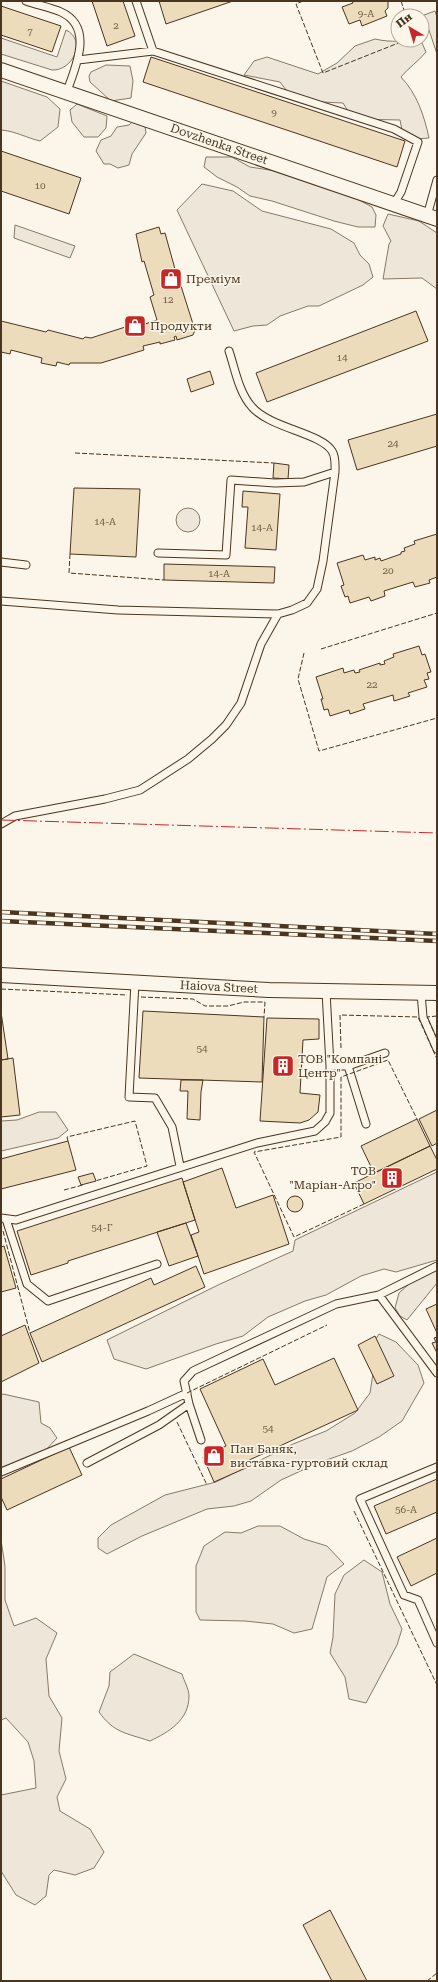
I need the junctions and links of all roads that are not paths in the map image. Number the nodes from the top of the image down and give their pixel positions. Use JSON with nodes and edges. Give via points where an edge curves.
{"nodes":[{"id":1,"x":26,"y":1,"type":"edge"},
{"id":2,"x":136,"y":1,"type":"edge"},
{"id":3,"x":153,"y":51,"type":"junction"},
{"id":4,"x":78,"y":60,"type":"junction"},
{"id":5,"x":1,"y":70,"type":"edge"},
{"id":6,"x":67,"y":91,"type":"junction"},
{"id":7,"x":437,"y":180,"type":"edge"},
{"id":8,"x":393,"y":205,"type":"junction"},
{"id":9,"x":432,"y":217,"type":"edge"},
{"id":10,"x":229,"y":351,"type":"dead end"},
{"id":11,"x":335,"y":472,"type":"junction"},
{"id":12,"x":158,"y":552,"type":"dead end"},
{"id":13,"x":1,"y":562,"type":"edge"},
{"id":14,"x":26,"y":565,"type":"dead end"},
{"id":15,"x":1,"y":601,"type":"edge"},
{"id":16,"x":278,"y":614,"type":"junction"},
{"id":17,"x":1,"y":824,"type":"edge"},
{"id":18,"x":1,"y":975,"type":"edge"},
{"id":19,"x":135,"y":982,"type":"junction"},
{"id":20,"x":326,"y":991,"type":"junction"},
{"id":21,"x":421,"y":993,"type":"junction"},
{"id":22,"x":437,"y":993,"type":"edge"},
{"id":23,"x":437,"y":1049,"type":"edge"},
{"id":24,"x":385,"y":1053,"type":"dead end"},
{"id":25,"x":330,"y":1066,"type":"junction"},
{"id":26,"x":348,"y":1066,"type":"junction"},
{"id":27,"x":366,"y":1124,"type":"dead end"},
{"id":28,"x":180,"y":1166,"type":"junction"},
{"id":29,"x":4,"y":1219,"type":"edge"},
{"id":30,"x":157,"y":1264,"type":"dead end"},
{"id":31,"x":437,"y":1266,"type":"edge"},
{"id":32,"x":379,"y":1295,"type":"junction"},
{"id":33,"x":437,"y":1373,"type":"edge"},
{"id":34,"x":187,"y":1393,"type":"junction"},
{"id":35,"x":189,"y":1404,"type":"junction"},
{"id":36,"x":201,"y":1440,"type":"dead end"},
{"id":37,"x":88,"y":1463,"type":"dead end"},
{"id":38,"x":437,"y":1467,"type":"edge"},
{"id":39,"x":1,"y":1472,"type":"edge"},
{"id":40,"x":437,"y":1643,"type":"edge"}],
"edges":[{"from":1,"to":4,"type":"lane","via":[[62,12],[75,22],[80,30]]},
{"from":2,"to":3,"type":"lane"},
{"from":3,"to":4,"type":"lane"},
{"from":3,"to":8,"type":"lane","via":[[394,129],[418,142],[401,192]]},
{"from":4,"to":6,"type":"lane"},
{"from":5,"to":6,"type":"street","name":"Dovzhenka Street"},
{"from":6,"to":8,"type":"street","name":"Dovzhenka Street"},
{"from":7,"to":9,"type":"lane"},
{"from":8,"to":9,"type":"street","name":"Dovzhenka Street"},
{"from":10,"to":11,"type":"lane","via":[[245,396],[252,407],[266,419],[332,450]]},
{"from":11,"to":12,"type":"lane","via":[[304,482],[231,480],[226,555]]},
{"from":11,"to":16,"type":"lane","via":[[317,588],[307,603]]},
{"from":13,"to":14,"type":"lane"},
{"from":15,"to":16,"type":"lane","via":[[118,610]]},
{"from":16,"to":17,"type":"lane","via":[[262,644],[241,703],[217,734],[188,759],[140,790],[15,816]]},
{"from":18,"to":19,"type":"street","name":"Haiova Street"},
{"from":19,"to":20,"type":"street","name":"Haiova Street"},
{"from":19,"to":28,"type":"lane","via":[[129,1097],[156,1098],[172,1127]]},
{"from":20,"to":21,"type":"street","name":"Haiova Street"},
{"from":20,"to":25,"type":"lane"},
{"from":21,"to":22,"type":"street","name":"Haiova Street"},
{"from":21,"to":23,"type":"lane","via":[[423,1017]]},
{"from":24,"to":26,"type":"lane"},
{"from":25,"to":26,"type":"lane"},
{"from":25,"to":28,"type":"lane","via":[[330,1113],[315,1131],[257,1143]]},
{"from":26,"to":27,"type":"lane"},
{"from":28,"to":29,"type":"lane","via":[[16,1220]]},
{"from":29,"to":30,"type":"lane","via":[[27,1284],[48,1301]]},
{"from":31,"to":32,"type":"lane"},
{"from":32,"to":33,"type":"lane"},
{"from":32,"to":34,"type":"lane","via":[[336,1304],[208,1362],[193,1371],[184,1381]]},
{"from":34,"to":35,"type":"lane"},
{"from":34,"to":39,"type":"lane"},
{"from":35,"to":36,"type":"lane"},
{"from":35,"to":37,"type":"lane","via":[[159,1425]]},
{"from":38,"to":40,"type":"lane","via":[[360,1499],[404,1595],[418,1600]]}]}
